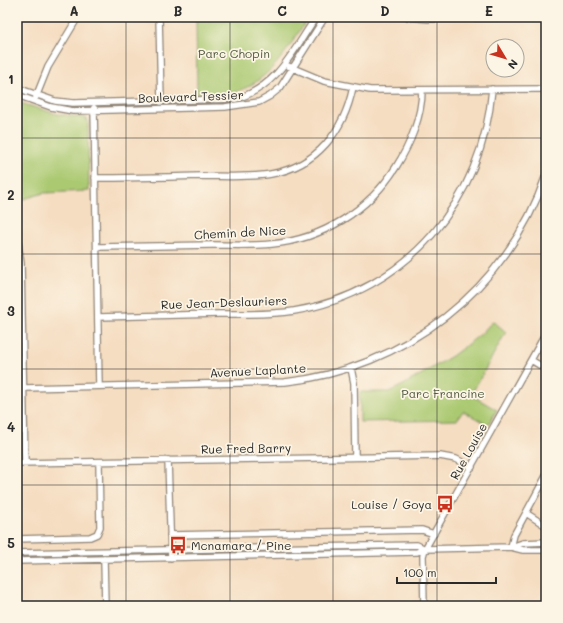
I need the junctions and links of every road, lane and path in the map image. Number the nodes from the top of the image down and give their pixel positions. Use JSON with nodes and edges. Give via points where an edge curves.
{"nodes":[{"id":1,"x":78,"y":17,"type":"edge"},
{"id":2,"x":159,"y":17,"type":"edge"},
{"id":3,"x":316,"y":17,"type":"edge"},
{"id":4,"x":325,"y":17,"type":"edge"},
{"id":5,"x":408,"y":17,"type":"edge"},
{"id":6,"x":513,"y":17,"type":"edge"},
{"id":7,"x":285,"y":64,"type":"junction"},
{"id":8,"x":292,"y":68,"type":"junction"},
{"id":9,"x":353,"y":87,"type":"junction"},
{"id":10,"x":17,"y":88,"type":"edge"},
{"id":11,"x":546,"y":88,"type":"edge"},
{"id":12,"x":492,"y":89,"type":"junction"},
{"id":13,"x":422,"y":90,"type":"junction"},
{"id":14,"x":36,"y":94,"type":"junction"},
{"id":15,"x":17,"y":96,"type":"edge"},
{"id":16,"x":34,"y":101,"type":"junction"},
{"id":17,"x":161,"y":102,"type":"junction"},
{"id":18,"x":94,"y":103,"type":"junction"},
{"id":19,"x":94,"y":110,"type":"junction"},
{"id":20,"x":546,"y":175,"type":"edge"},
{"id":21,"x":95,"y":178,"type":"junction"},
{"id":22,"x":17,"y":235,"type":"edge"},
{"id":23,"x":97,"y":247,"type":"junction"},
{"id":24,"x":98,"y":317,"type":"junction"},
{"id":25,"x":546,"y":333,"type":"edge"},
{"id":26,"x":531,"y":360,"type":"junction"},
{"id":27,"x":351,"y":368,"type":"junction"},
{"id":28,"x":546,"y":369,"type":"edge"},
{"id":29,"x":99,"y":386,"type":"junction"},
{"id":30,"x":24,"y":388,"type":"junction"},
{"id":31,"x":355,"y":457,"type":"junction"},
{"id":32,"x":168,"y":460,"type":"junction"},
{"id":33,"x":99,"y":462,"type":"junction"},
{"id":34,"x":17,"y":463,"type":"edge"},
{"id":35,"x":25,"y":463,"type":"junction"},
{"id":36,"x":472,"y":467,"type":"junction"},
{"id":37,"x":546,"y":476,"type":"edge"},
{"id":38,"x":526,"y":513,"type":"junction"},
{"id":39,"x":546,"y":526,"type":"edge"},
{"id":40,"x":434,"y":534,"type":"junction"},
{"id":41,"x":170,"y":535,"type":"junction"},
{"id":42,"x":17,"y":538,"type":"edge"},
{"id":43,"x":546,"y":542,"type":"edge"},
{"id":44,"x":511,"y":547,"type":"junction"},
{"id":45,"x":425,"y":549,"type":"junction"},
{"id":46,"x":170,"y":550,"type":"junction"},
{"id":47,"x":546,"y":550,"type":"edge"},
{"id":48,"x":17,"y":553,"type":"edge"},
{"id":49,"x":170,"y":558,"type":"junction"},
{"id":50,"x":104,"y":559,"type":"junction"},
{"id":51,"x":17,"y":561,"type":"edge"},
{"id":52,"x":105,"y":606,"type":"edge"},
{"id":53,"x":424,"y":606,"type":"edge"}],
"edges":[{"from":1,"to":14,"type":"street","via":[[48,67]]},
{"from":2,"to":17,"type":"street"},
{"from":3,"to":7,"type":"street","name":"Boulevard Tessier"},
{"from":4,"to":8,"type":"street","name":"Boulevard Tessier"},
{"from":5,"to":6,"type":"street"},
{"from":7,"to":8,"type":"street"},
{"from":7,"to":17,"type":"street","name":"Boulevard Tessier","via":[[264,86],[254,93],[238,98]]},
{"from":8,"to":9,"type":"street","via":[[319,79]]},
{"from":8,"to":19,"type":"street","name":"Boulevard Tessier","via":[[277,91],[267,99],[251,105],[225,108]]},
{"from":9,"to":13,"type":"street","via":[[387,91]]},
{"from":9,"to":21,"type":"street","via":[[346,113],[331,139],[314,156],[287,170],[258,175]]},
{"from":10,"to":14,"type":"street","name":"Boulevard Tessier"},
{"from":11,"to":12,"type":"street"},
{"from":12,"to":13,"type":"street"},
{"from":12,"to":24,"type":"street","name":"Rue Jean-Deslauriers","via":[[482,146],[471,175],[456,203],[417,251],[373,283],[331,302],[285,312]]},
{"from":13,"to":23,"type":"street","name":"Chemin de Nice","via":[[412,136],[390,176],[357,210],[324,230],[303,238],[272,244]]},
{"from":14,"to":16,"type":"street"},
{"from":14,"to":18,"type":"street","name":"Boulevard Tessier","via":[[67,103]]},
{"from":15,"to":16,"type":"street","name":"Boulevard Tessier"},
{"from":16,"to":19,"type":"street","name":"Boulevard Tessier","via":[[62,109]]},
{"from":17,"to":18,"type":"street","name":"Boulevard Tessier"},
{"from":18,"to":19,"type":"street"},
{"from":19,"to":21,"type":"street"},
{"from":20,"to":27,"type":"street","name":"Avenue Laplante","via":[[516,240],[493,272],[471,295],[426,332],[391,352]]},
{"from":21,"to":23,"type":"street"},
{"from":22,"to":30,"type":"street","via":[[21,264]]},
{"from":23,"to":24,"type":"street"},
{"from":24,"to":29,"type":"street"},
{"from":25,"to":26,"type":"street","name":"Rue Louise"},
{"from":26,"to":28,"type":"street"},
{"from":26,"to":36,"type":"street","name":"Rue Louise"},
{"from":27,"to":29,"type":"street","name":"Avenue Laplante","via":[[279,382]]},
{"from":27,"to":31,"type":"street","via":[[354,383]]},
{"from":29,"to":30,"type":"street","name":"Avenue Laplante"},
{"from":30,"to":35,"type":"street"},
{"from":31,"to":32,"type":"street","name":"Rue Fred Barry"},
{"from":31,"to":36,"type":"street","name":"Rue Fred Barry","via":[[440,456],[456,459]]},
{"from":32,"to":33,"type":"street","name":"Rue Fred Barry"},
{"from":32,"to":41,"type":"street"},
{"from":33,"to":35,"type":"street","name":"Rue Fred Barry"},
{"from":33,"to":42,"type":"street","via":[[100,527],[97,534],[90,537]]},
{"from":34,"to":35,"type":"street","name":"Rue Fred Barry"},
{"from":36,"to":40,"type":"street","name":"Rue Louise"},
{"from":37,"to":38,"type":"street"},
{"from":38,"to":39,"type":"street"},
{"from":38,"to":44,"type":"street"},
{"from":40,"to":41,"type":"street","via":[[422,530]]},
{"from":40,"to":45,"type":"street","name":"Rue Louise"},
{"from":41,"to":46,"type":"street"},
{"from":43,"to":44,"type":"street","via":[[523,543]]},
{"from":44,"to":45,"type":"street"},
{"from":44,"to":47,"type":"street"},
{"from":45,"to":46,"type":"street","via":[[417,545]]},
{"from":45,"to":49,"type":"street","via":[[417,552]]},
{"from":45,"to":53,"type":"street","name":"Rue Louise"},
{"from":46,"to":48,"type":"street"},
{"from":46,"to":49,"type":"street"},
{"from":49,"to":50,"type":"street"},
{"from":50,"to":51,"type":"street"},
{"from":50,"to":52,"type":"street"}]}
